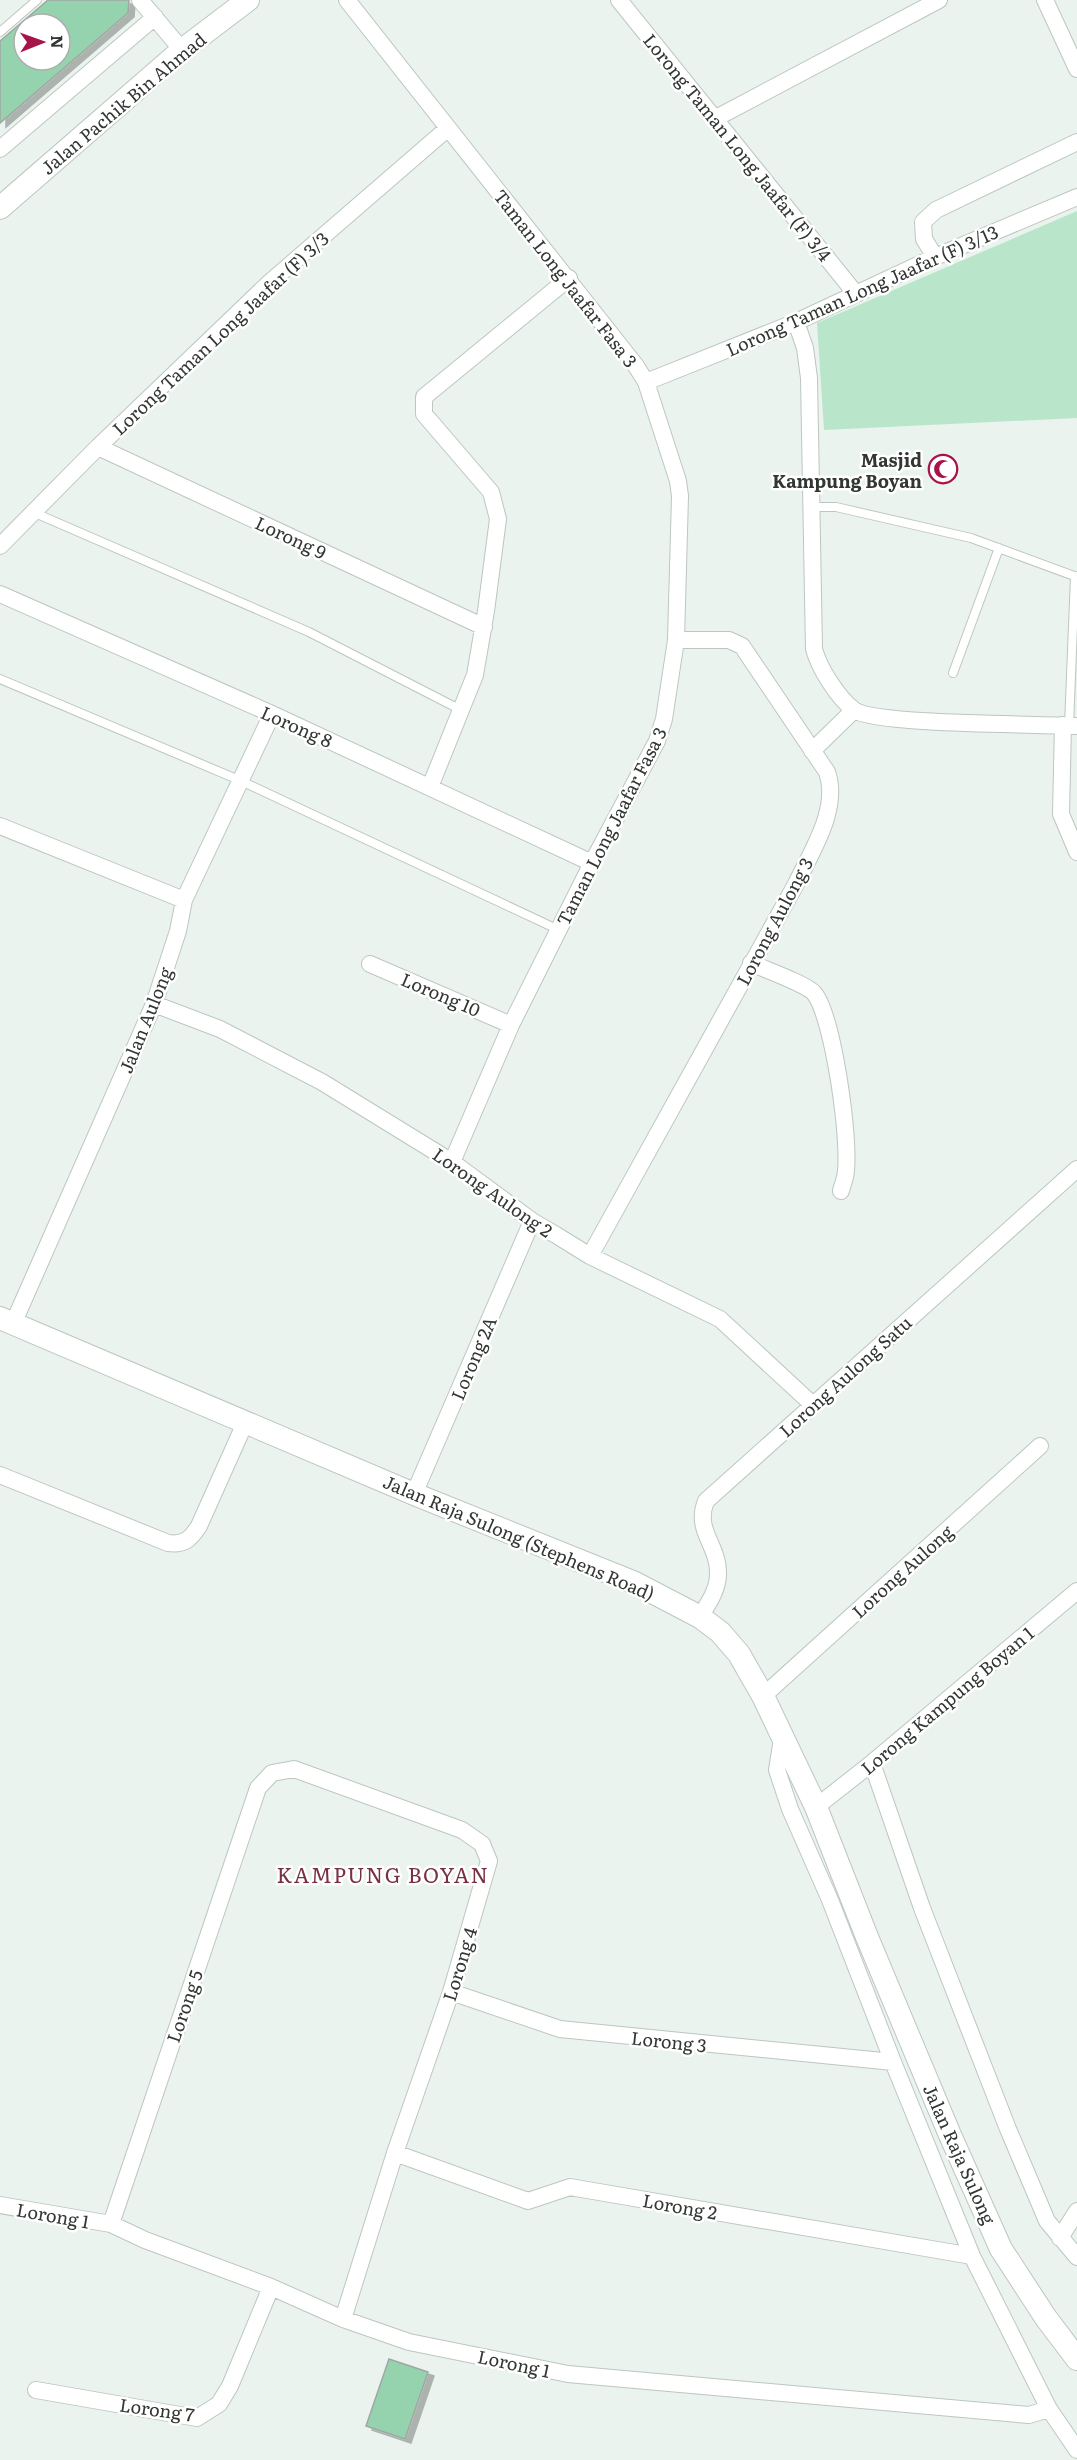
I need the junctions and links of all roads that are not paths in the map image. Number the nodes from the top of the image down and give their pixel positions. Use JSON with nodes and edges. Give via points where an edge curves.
{"nodes":[{"id":1,"x":37,"y":0,"type":"edge"},
{"id":2,"x":140,"y":0,"type":"edge"},
{"id":3,"x":248,"y":0,"type":"edge"},
{"id":4,"x":347,"y":0,"type":"edge"},
{"id":5,"x":619,"y":0,"type":"edge"},
{"id":6,"x":939,"y":0,"type":"edge"},
{"id":7,"x":1045,"y":0,"type":"edge"},
{"id":8,"x":154,"y":17,"type":"junction"},
{"id":9,"x":0,"y":32,"type":"edge"},
{"id":10,"x":182,"y":50,"type":"junction"},
{"id":11,"x":1077,"y":69,"type":"edge"},
{"id":12,"x":716,"y":118,"type":"junction"},
{"id":13,"x":447,"y":129,"type":"junction"},
{"id":14,"x":1077,"y":142,"type":"edge"},
{"id":15,"x":0,"y":149,"type":"edge"},
{"id":16,"x":1077,"y":197,"type":"edge"},
{"id":17,"x":0,"y":208,"type":"edge"},
{"id":18,"x":935,"y":257,"type":"junction"},
{"id":19,"x":569,"y":278,"type":"junction"},
{"id":20,"x":856,"y":294,"type":"junction"},
{"id":21,"x":796,"y":322,"type":"junction"},
{"id":22,"x":646,"y":382,"type":"junction"},
{"id":23,"x":98,"y":447,"type":"junction"},
{"id":24,"x":810,"y":507,"type":"junction"},
{"id":25,"x":35,"y":513,"type":"junction"},
{"id":26,"x":0,"y":546,"type":"edge"},
{"id":27,"x":999,"y":548,"type":"junction"},
{"id":28,"x":1076,"y":576,"type":"edge"},
{"id":29,"x":0,"y":594,"type":"edge"},
{"id":30,"x":484,"y":627,"type":"junction"},
{"id":31,"x":676,"y":640,"type":"junction"},
{"id":32,"x":953,"y":673,"type":"dead end"},
{"id":33,"x":0,"y":679,"type":"edge"},
{"id":34,"x":461,"y":710,"type":"junction"},
{"id":35,"x":854,"y":710,"type":"junction"},
{"id":36,"x":272,"y":714,"type":"junction"},
{"id":37,"x":1069,"y":726,"type":"edge"},
{"id":38,"x":812,"y":751,"type":"junction"},
{"id":39,"x":239,"y":780,"type":"junction"},
{"id":40,"x":430,"y":786,"type":"junction"},
{"id":41,"x":0,"y":826,"type":"edge"},
{"id":42,"x":1077,"y":852,"type":"edge"},
{"id":43,"x":592,"y":863,"type":"junction"},
{"id":44,"x":184,"y":900,"type":"junction"},
{"id":45,"x":559,"y":930,"type":"junction"},
{"id":46,"x":752,"y":963,"type":"junction"},
{"id":47,"x":370,"y":964,"type":"dead end"},
{"id":48,"x":154,"y":1004,"type":"junction"},
{"id":49,"x":511,"y":1025,"type":"junction"},
{"id":50,"x":452,"y":1162,"type":"junction"},
{"id":51,"x":1077,"y":1169,"type":"edge"},
{"id":52,"x":841,"y":1191,"type":"dead end"},
{"id":53,"x":532,"y":1221,"type":"junction"},
{"id":54,"x":590,"y":1256,"type":"junction"},
{"id":55,"x":7,"y":1321,"type":"edge"},
{"id":56,"x":813,"y":1405,"type":"junction"},
{"id":57,"x":245,"y":1423,"type":"junction"},
{"id":58,"x":1040,"y":1446,"type":"dead end"},
{"id":59,"x":0,"y":1475,"type":"edge"},
{"id":60,"x":414,"y":1494,"type":"junction"},
{"id":61,"x":1077,"y":1591,"type":"edge"},
{"id":62,"x":700,"y":1617,"type":"junction"},
{"id":63,"x":763,"y":1696,"type":"junction"},
{"id":64,"x":782,"y":1739,"type":"junction"},
{"id":65,"x":872,"y":1763,"type":"junction"},
{"id":66,"x":258,"y":1788,"type":"joint"},
{"id":67,"x":816,"y":1807,"type":"junction"},
{"id":68,"x":867,"y":1936,"type":"joint"},
{"id":69,"x":451,"y":1992,"type":"junction"},
{"id":70,"x":893,"y":2062,"type":"junction"},
{"id":71,"x":395,"y":2152,"type":"junction"},
{"id":72,"x":0,"y":2205,"type":"edge"},
{"id":73,"x":1077,"y":2211,"type":"edge"},
{"id":74,"x":111,"y":2224,"type":"junction"},
{"id":75,"x":1060,"y":2238,"type":"junction"},
{"id":76,"x":972,"y":2256,"type":"junction"},
{"id":77,"x":1077,"y":2257,"type":"edge"},
{"id":78,"x":271,"y":2287,"type":"junction"},
{"id":79,"x":343,"y":2319,"type":"junction"},
{"id":80,"x":1077,"y":2359,"type":"edge"},
{"id":81,"x":36,"y":2390,"type":"dead end"},
{"id":82,"x":1049,"y":2409,"type":"junction"},
{"id":83,"x":1077,"y":2450,"type":"edge"}],
"edges":[{"from":1,"to":9,"type":"lane"},
{"from":2,"to":8,"type":"street"},
{"from":3,"to":10,"type":"street","name":"Jalan Pachik Bin Ahmad"},
{"from":4,"to":13,"type":"street","name":"Taman Long Jaafar Fasa 3"},
{"from":5,"to":12,"type":"street","name":"Lorong Taman Long Jaafar (F) 3/4"},
{"from":6,"to":12,"type":"street"},
{"from":7,"to":11,"type":"street"},
{"from":8,"to":10,"type":"street"},
{"from":8,"to":15,"type":"street"},
{"from":10,"to":17,"type":"street","name":"Jalan Pachik Bin Ahmad"},
{"from":12,"to":20,"type":"street","name":"Lorong Taman Long Jaafar (F) 3/4"},
{"from":13,"to":19,"type":"street","name":"Taman Long Jaafar Fasa 3"},
{"from":13,"to":23,"type":"street","name":"Lorong Taman Long Jaafar (F) 3/3","via":[[269,283]]},
{"from":14,"to":18,"type":"street","via":[[936,210],[923,222],[924,239]]},
{"from":16,"to":18,"type":"street","name":"Lorong Taman Long Jaafar (F) 3/13"},
{"from":18,"to":20,"type":"street","name":"Lorong Taman Long Jaafar (F) 3/13"},
{"from":19,"to":22,"type":"street","name":"Taman Long Jaafar Fasa 3"},
{"from":19,"to":30,"type":"street","via":[[424,397],[424,414],[491,492],[497,508]]},
{"from":20,"to":21,"type":"street","name":"Lorong Taman Long Jaafar (F) 3/13"},
{"from":21,"to":22,"type":"street","name":"Lorong Taman Long Jaafar (F) 3/13"},
{"from":21,"to":24,"type":"street","via":[[805,348],[808,378]]},
{"from":22,"to":31,"type":"street","name":"Taman Long Jaafar Fasa 3","via":[[680,496]]},
{"from":23,"to":25,"type":"street","name":"Lorong Taman Long Jaafar (F) 3/3"},
{"from":23,"to":30,"type":"street","name":"Lorong 9"},
{"from":24,"to":27,"type":"lane","via":[[836,507]]},
{"from":24,"to":35,"type":"street","via":[[817,663]]},
{"from":25,"to":26,"type":"street","name":"Lorong Taman Long Jaafar (F) 3/3"},
{"from":25,"to":34,"type":"lane","via":[[309,632]]},
{"from":27,"to":28,"type":"lane"},
{"from":27,"to":32,"type":"lane"},
{"from":28,"to":37,"type":"lane"},
{"from":29,"to":36,"type":"street","name":"Lorong 8"},
{"from":30,"to":34,"type":"street","via":[[475,675]]},
{"from":31,"to":38,"type":"street","name":"Lorong Aulong 3","via":[[729,640],[742,646]]},
{"from":31,"to":43,"type":"street","name":"Taman Long Jaafar Fasa 3","via":[[657,741]]},
{"from":33,"to":39,"type":"lane"},
{"from":34,"to":40,"type":"street"},
{"from":35,"to":37,"type":"street","via":[[888,719]]},
{"from":35,"to":38,"type":"street"},
{"from":36,"to":39,"type":"street","name":"Jalan Aulong"},
{"from":36,"to":40,"type":"street","name":"Lorong 8"},
{"from":37,"to":42,"type":"street","via":[[1061,814]]},
{"from":38,"to":46,"type":"street","name":"Lorong Aulong 3","via":[[831,785],[825,820],[796,884]]},
{"from":39,"to":44,"type":"street","name":"Jalan Aulong"},
{"from":39,"to":45,"type":"lane"},
{"from":40,"to":43,"type":"street","name":"Lorong 8"},
{"from":41,"to":44,"type":"street"},
{"from":43,"to":45,"type":"street","name":"Taman Long Jaafar Fasa 3"},
{"from":44,"to":48,"type":"street","name":"Jalan Aulong"},
{"from":45,"to":49,"type":"street","name":"Taman Long Jaafar Fasa 3"},
{"from":46,"to":52,"type":"street","via":[[812,990],[820,1002],[844,1117],[846,1176]]},
{"from":46,"to":54,"type":"street","name":"Lorong Aulong 3"},
{"from":47,"to":49,"type":"street","name":"Lorong 10"},
{"from":48,"to":50,"type":"street","name":"Lorong Aulong 2","via":[[220,1029],[322,1082]]},
{"from":48,"to":55,"type":"street","name":"Jalan Aulong"},
{"from":49,"to":50,"type":"street","name":"Taman Long Jaafar Fasa 3"},
{"from":50,"to":53,"type":"street","name":"Lorong Aulong 2"},
{"from":51,"to":56,"type":"street","name":"Lorong Aulong Satu"},
{"from":53,"to":54,"type":"street","name":"Lorong Aulong 2"},
{"from":53,"to":60,"type":"street","name":"Lorong 2A"},
{"from":54,"to":56,"type":"street","name":"Lorong Aulong 2","via":[[720,1319]]},
{"from":55,"to":57,"type":"street","name":"Jalan Raja Sulong (Stephens Road)"},
{"from":56,"to":62,"type":"street","name":"Lorong Aulong Satu","via":[[706,1501],[702,1526],[716,1557],[718,1574],[715,1591]]},
{"from":57,"to":59,"type":"street","via":[[199,1526],[181,1545],[168,1544]]},
{"from":57,"to":60,"type":"street","name":"Jalan Raja Sulong (Stephens Road)"},
{"from":58,"to":63,"type":"street","name":"Lorong Aulong"},
{"from":60,"to":62,"type":"street","name":"Jalan Raja Sulong (Stephens Road)","via":[[634,1583]]},
{"from":61,"to":65,"type":"street","name":"Lorong Kampung Boyan 1"},
{"from":62,"to":63,"type":"street","name":"Jalan Raja Sulong (Stephens Road)","via":[[739,1654]]},
{"from":63,"to":64,"type":"street","name":"Jalan Raja Sulong (Stephens Road)"},
{"from":64,"to":67,"type":"street","name":"Jalan Raja Sulong (Stephens Road)"},
{"from":64,"to":70,"type":"street","via":[[777,1770],[790,1809]]},
{"from":65,"to":67,"type":"street","name":"Lorong Kampung Boyan 1"},
{"from":65,"to":75,"type":"street","via":[[922,1908],[1008,2129],[1047,2221]]},
{"from":66,"to":69,"type":"street","name":"Lorong 4","via":[[272,1773],[294,1769],[462,1830],[482,1844],[489,1861]]},
{"from":66,"to":74,"type":"street","name":"Lorong 5"},
{"from":67,"to":68,"type":"street","name":"Jalan Raja Sulong (Stephens Road)"},
{"from":68,"to":80,"type":"street","name":"Jalan Raja Sulong","via":[[1001,2249]]},
{"from":69,"to":70,"type":"street","name":"Lorong 3","via":[[560,2029]]},
{"from":69,"to":71,"type":"street","name":"Lorong 4"},
{"from":70,"to":76,"type":"street"},
{"from":71,"to":76,"type":"street","name":"Lorong 2","via":[[528,2201],[570,2187]]},
{"from":71,"to":79,"type":"street","name":"Lorong 4"},
{"from":72,"to":74,"type":"street","name":"Lorong 1"},
{"from":73,"to":75,"type":"street"},
{"from":74,"to":78,"type":"street","name":"Lorong 1"},
{"from":75,"to":77,"type":"street"},
{"from":76,"to":82,"type":"street"},
{"from":78,"to":79,"type":"street","name":"Lorong 1"},
{"from":78,"to":81,"type":"street","name":"Lorong 7","via":[[230,2386],[219,2404],[197,2418]]},
{"from":79,"to":82,"type":"street","name":"Lorong 1","via":[[409,2342],[568,2374],[1029,2415]]},
{"from":82,"to":83,"type":"street"}]}
